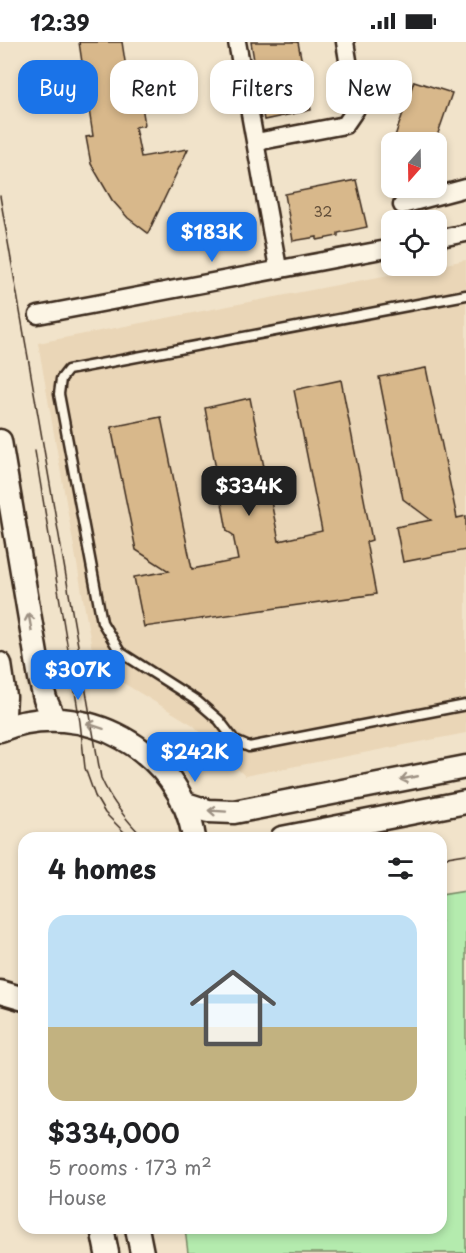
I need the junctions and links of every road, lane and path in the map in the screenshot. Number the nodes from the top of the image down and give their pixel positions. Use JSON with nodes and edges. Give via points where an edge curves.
{"nodes":[{"id":1,"x":237,"y":42,"type":"edge"},
{"id":2,"x":345,"y":42,"type":"edge"},
{"id":3,"x":256,"y":142,"type":"junction"},
{"id":4,"x":466,"y":188,"type":"edge"},
{"id":5,"x":402,"y":205,"type":"dead end"},
{"id":6,"x":466,"y":233,"type":"edge"},
{"id":7,"x":447,"y":237,"type":"edge"},
{"id":8,"x":381,"y":250,"type":"edge"},
{"id":9,"x":278,"y":268,"type":"junction"},
{"id":10,"x":466,"y":295,"type":"edge"},
{"id":11,"x":39,"y":315,"type":"dead end"},
{"id":12,"x":0,"y":441,"type":"edge"},
{"id":13,"x":0,"y":664,"type":"edge"},
{"id":14,"x":466,"y":705,"type":"edge"},
{"id":15,"x":54,"y":720,"type":"junction"},
{"id":16,"x":2,"y":730,"type":"edge"},
{"id":17,"x":466,"y":767,"type":"edge"},
{"id":18,"x":466,"y":802,"type":"edge"},
{"id":19,"x":183,"y":803,"type":"junction"},
{"id":20,"x":192,"y":832,"type":"edge"},
{"id":21,"x":313,"y":832,"type":"edge"},
{"id":22,"x":0,"y":992,"type":"edge"},
{"id":23,"x":18,"y":997,"type":"edge"},
{"id":24,"x":103,"y":1234,"type":"edge"},
{"id":25,"x":138,"y":1234,"type":"edge"},
{"id":26,"x":106,"y":1253,"type":"edge"},
{"id":27,"x":142,"y":1253,"type":"edge"}],
"edges":[{"from":1,"to":3,"type":"street"},
{"from":2,"to":3,"type":"street","via":[[356,109],[345,125]]},
{"from":3,"to":9,"type":"street"},
{"from":4,"to":5,"type":"street"},
{"from":6,"to":7,"type":"street"},
{"from":8,"to":9,"type":"street"},
{"from":9,"to":11,"type":"street"},
{"from":10,"to":14,"type":"lane","via":[[68,370],[61,379],[59,394],[102,622],[120,652],[197,701],[235,741],[249,747]]},
{"from":15,"to":12,"type":"main road","one_way":true,"via":[[40,678]]},
{"from":13,"to":16,"type":"main road"},
{"from":15,"to":16,"type":"main road"},
{"from":19,"to":15,"type":"main road","one_way":true,"via":[[161,768],[129,741],[91,724]]},
{"from":17,"to":19,"type":"main road","one_way":true,"via":[[234,812],[208,811]]},
{"from":18,"to":21,"type":"main road"},
{"from":19,"to":20,"type":"main road"},
{"from":22,"to":23,"type":"main road"},
{"from":24,"to":26,"type":"main road"},
{"from":25,"to":27,"type":"main road"}]}
